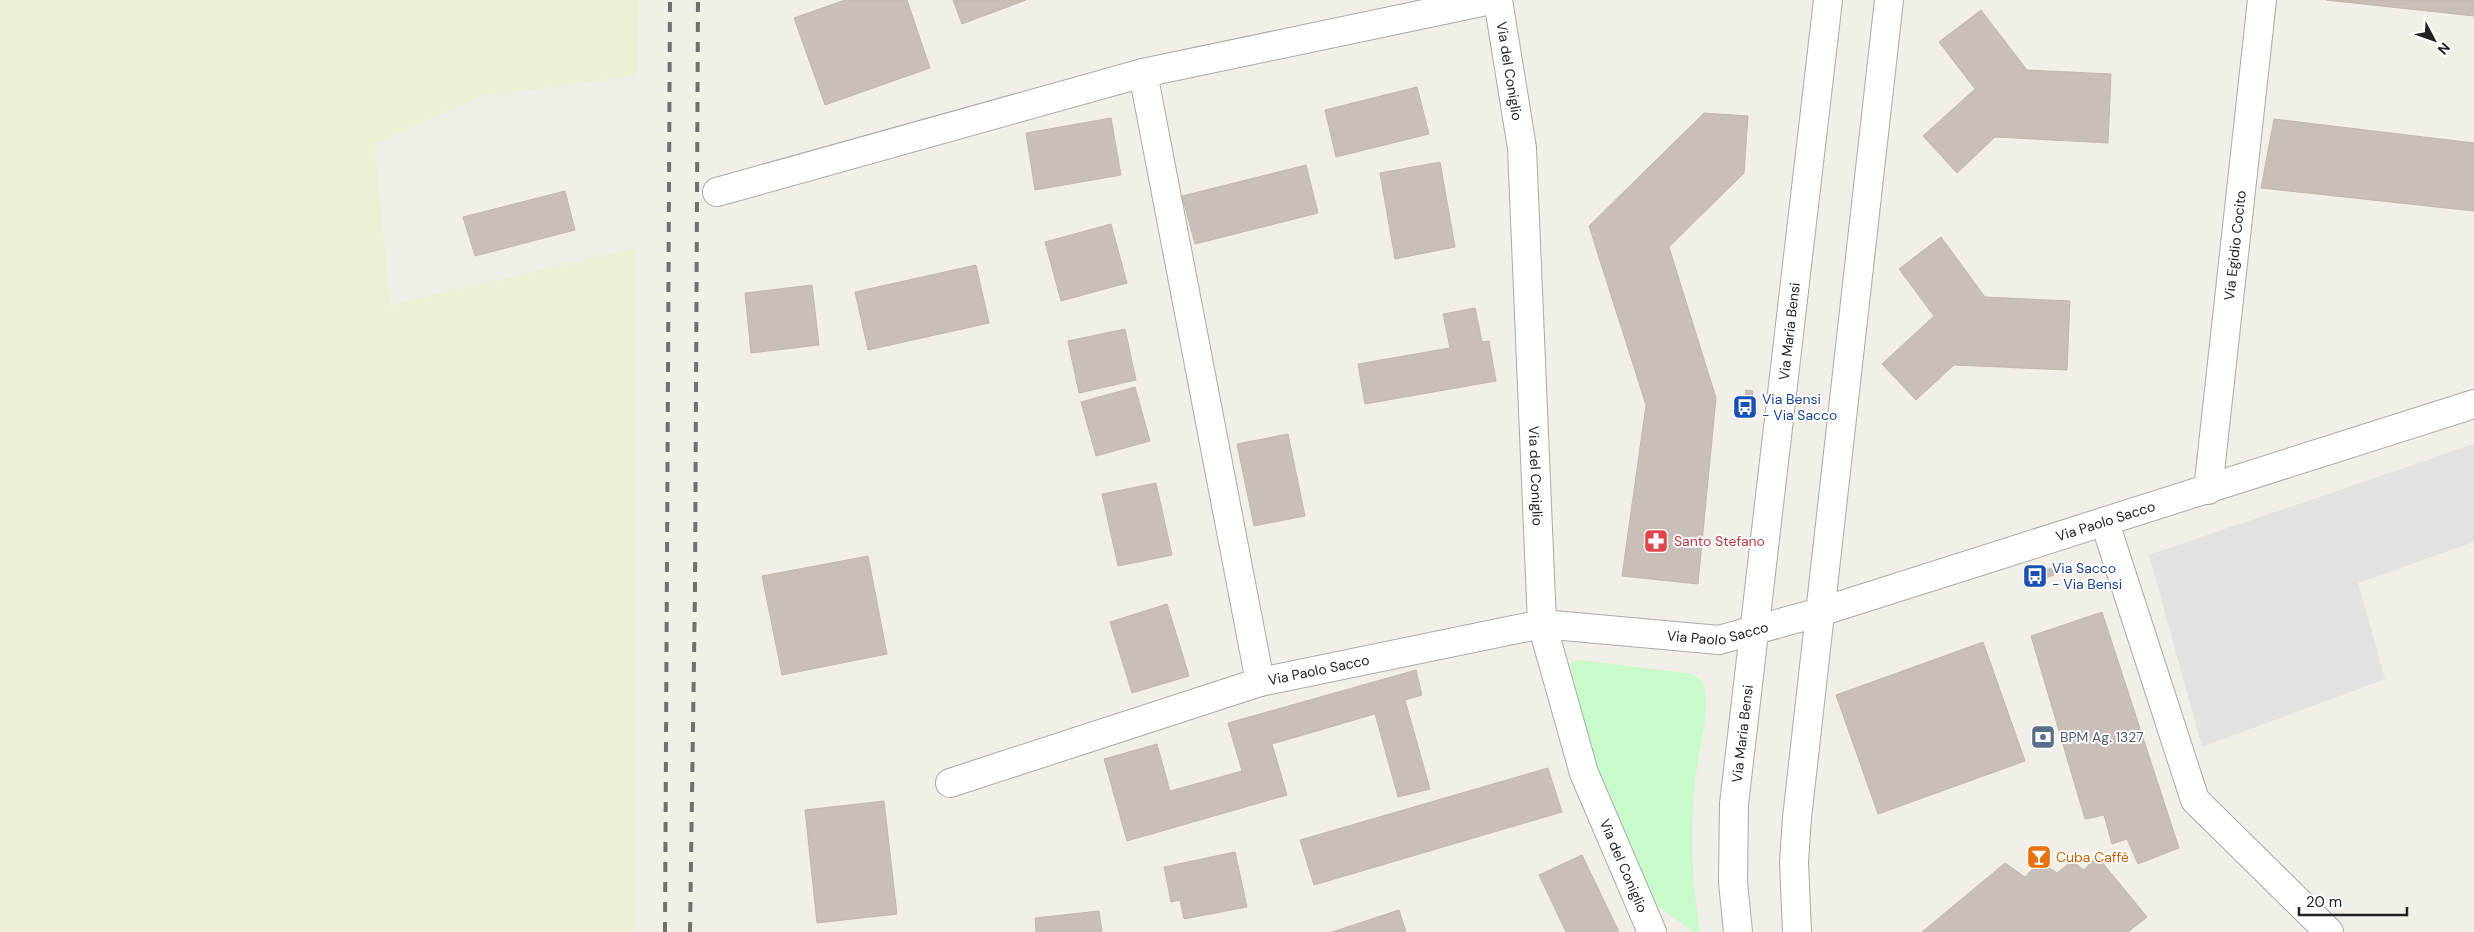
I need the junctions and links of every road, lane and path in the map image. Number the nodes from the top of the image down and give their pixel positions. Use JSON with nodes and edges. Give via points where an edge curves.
{"nodes":[{"id":1,"x":1491,"y":0,"type":"edge"},
{"id":2,"x":1498,"y":0,"type":"edge"},
{"id":3,"x":1828,"y":0,"type":"edge"},
{"id":4,"x":1889,"y":0,"type":"edge"},
{"id":5,"x":2262,"y":0,"type":"edge"},
{"id":6,"x":1143,"y":73,"type":"junction"},
{"id":7,"x":717,"y":192,"type":"dead end"},
{"id":8,"x":2474,"y":404,"type":"edge"},
{"id":9,"x":2208,"y":490,"type":"junction"},
{"id":10,"x":2105,"y":523,"type":"junction"},
{"id":11,"x":1820,"y":612,"type":"junction"},
{"id":12,"x":1542,"y":624,"type":"junction"},
{"id":13,"x":1754,"y":629,"type":"junction"},
{"id":14,"x":1260,"y":682,"type":"junction"},
{"id":15,"x":950,"y":783,"type":"dead end"},
{"id":16,"x":1652,"y":932,"type":"edge"},
{"id":17,"x":1738,"y":932,"type":"edge"},
{"id":18,"x":1797,"y":932,"type":"edge"},
{"id":19,"x":2329,"y":932,"type":"edge"}],
"edges":[{"from":1,"to":6,"type":"street"},
{"from":2,"to":12,"type":"street","name":"Via del Coniglio","via":[[1522,148]]},
{"from":3,"to":13,"type":"street","name":"Via Maria Bensi"},
{"from":4,"to":11,"type":"street"},
{"from":5,"to":9,"type":"street","name":"Via Egidio Cocito"},
{"from":6,"to":7,"type":"street"},
{"from":6,"to":14,"type":"street"},
{"from":8,"to":9,"type":"street","name":"Via Paolo Sacco"},
{"from":9,"to":10,"type":"street","name":"Via Paolo Sacco"},
{"from":10,"to":11,"type":"street","name":"Via Paolo Sacco"},
{"from":10,"to":19,"type":"street","via":[[2195,800]]},
{"from":11,"to":13,"type":"street","name":"Via Paolo Sacco"},
{"from":11,"to":18,"type":"street","via":[[1797,818],[1794,862]]},
{"from":12,"to":13,"type":"street","name":"Via Paolo Sacco","via":[[1719,640]]},
{"from":12,"to":14,"type":"street","name":"Via Paolo Sacco"},
{"from":12,"to":16,"type":"street","name":"Via del Coniglio","via":[[1584,773]]},
{"from":13,"to":17,"type":"street","name":"Via Maria Bensi","via":[[1732,839]]},
{"from":14,"to":15,"type":"street","name":"Via Paolo Sacco"}]}
